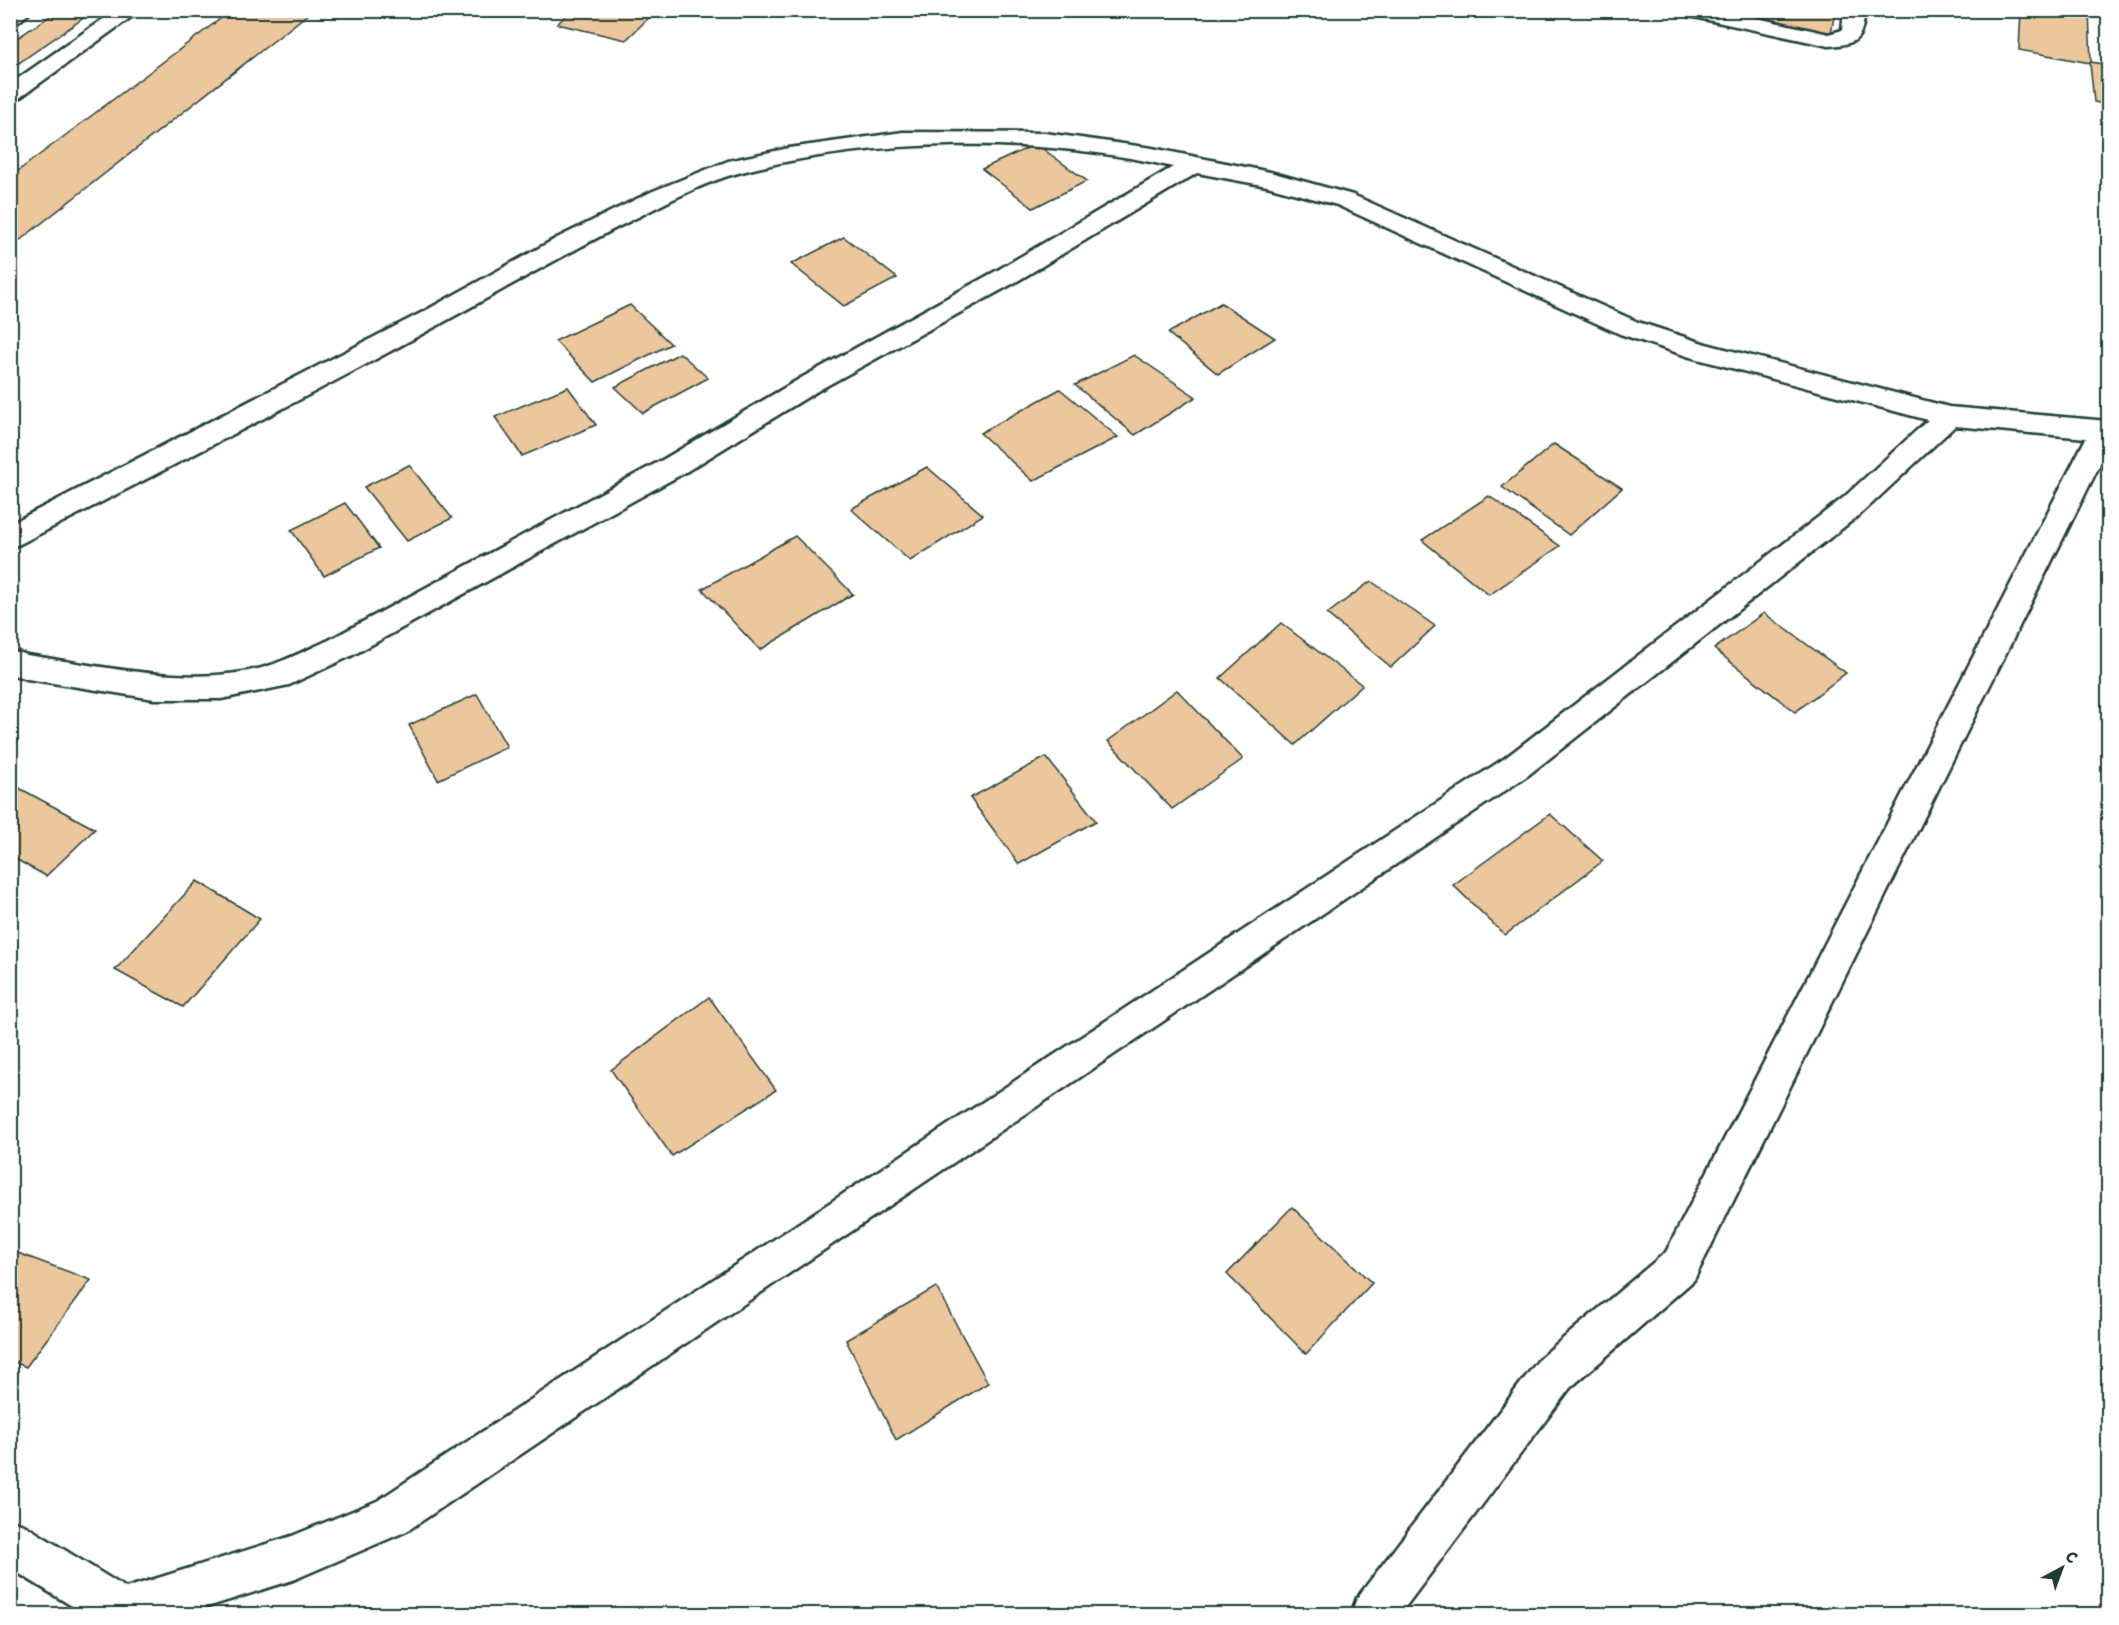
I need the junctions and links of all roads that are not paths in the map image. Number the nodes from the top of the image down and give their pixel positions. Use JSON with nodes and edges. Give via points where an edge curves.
{"nodes":[{"id":1,"x":23,"y":10,"type":"edge"},
{"id":2,"x":131,"y":10,"type":"edge"},
{"id":3,"x":1689,"y":10,"type":"edge"},
{"id":4,"x":1855,"y":10,"type":"edge"},
{"id":5,"x":10,"y":19,"type":"edge"},
{"id":6,"x":10,"y":94,"type":"edge"},
{"id":7,"x":1193,"y":165,"type":"junction"},
{"id":8,"x":1948,"y":416,"type":"junction"},
{"id":9,"x":2106,"y":430,"type":"edge"},
{"id":10,"x":10,"y":537,"type":"edge"},
{"id":11,"x":10,"y":662,"type":"edge"},
{"id":12,"x":10,"y":1542,"type":"edge"},
{"id":13,"x":120,"y":1614,"type":"edge"},
{"id":14,"x":1373,"y":1614,"type":"edge"}],
"edges":[{"from":1,"to":5,"type":"street"},
{"from":2,"to":6,"type":"street"},
{"from":3,"to":4,"type":"street","via":[[1828,40],[1852,33]]},
{"from":7,"to":8,"type":"street","via":[[1270,179],[1345,200],[1629,328],[1699,351]]},
{"from":7,"to":10,"type":"street","via":[[1152,155],[1045,140],[903,139],[728,168],[566,243],[432,318]]},
{"from":7,"to":11,"type":"street","via":[[674,465],[340,648],[278,676],[221,687],[154,687]]},
{"from":8,"to":9,"type":"street"},
{"from":8,"to":13,"type":"street","via":[[1853,505],[1516,767],[392,1516],[293,1558]]},
{"from":9,"to":14,"type":"street","via":[[1680,1266],[1555,1373]]},
{"from":12,"to":13,"type":"street"}]}
